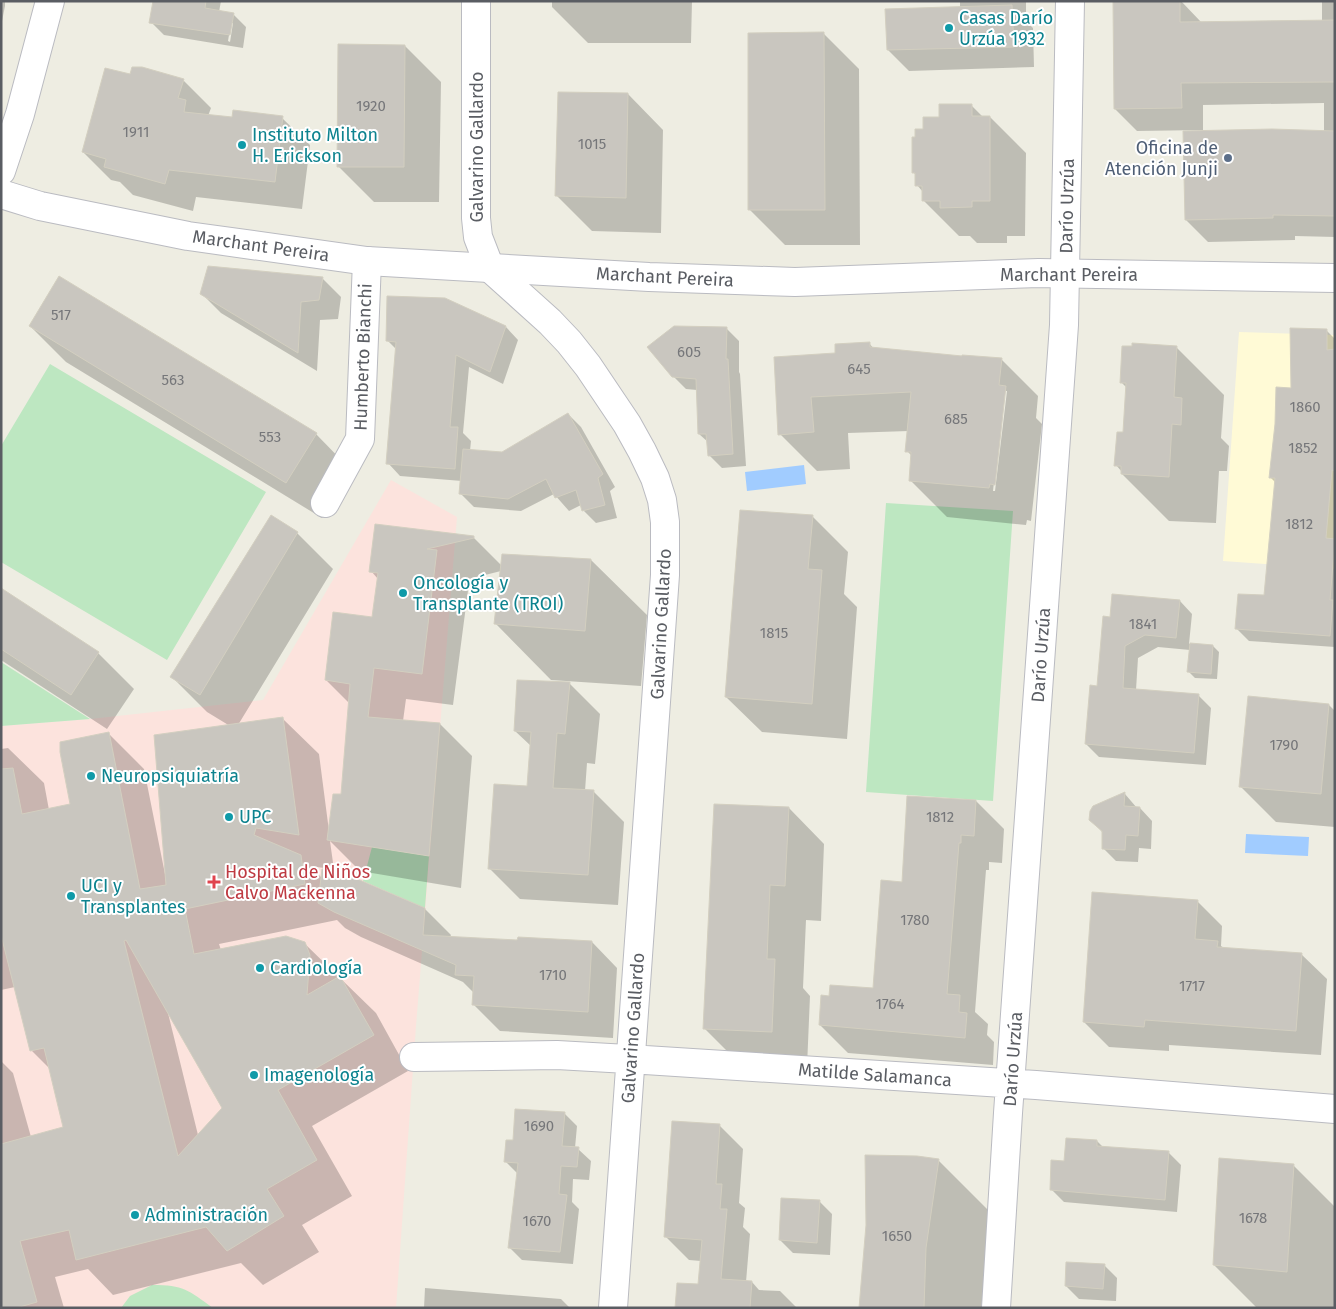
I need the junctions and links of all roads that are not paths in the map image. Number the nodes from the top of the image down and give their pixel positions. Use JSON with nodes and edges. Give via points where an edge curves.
{"nodes":[{"id":1,"x":50,"y":1,"type":"edge"},
{"id":2,"x":476,"y":1,"type":"edge"},
{"id":3,"x":1070,"y":1,"type":"edge"},
{"id":4,"x":1,"y":171,"type":"edge"},
{"id":5,"x":1,"y":194,"type":"edge"},
{"id":6,"x":367,"y":261,"type":"junction"},
{"id":7,"x":490,"y":268,"type":"junction"},
{"id":8,"x":1066,"y":274,"type":"junction"},
{"id":9,"x":1335,"y":278,"type":"edge"},
{"id":10,"x":325,"y":503,"type":"dead end"},
{"id":11,"x":414,"y":1057,"type":"dead end"},
{"id":12,"x":631,"y":1059,"type":"junction"},
{"id":13,"x":1010,"y":1084,"type":"junction"},
{"id":14,"x":1335,"y":1109,"type":"edge"},
{"id":15,"x":613,"y":1308,"type":"edge"},
{"id":16,"x":996,"y":1308,"type":"edge"}],
"edges":[{"from":1,"to":4,"type":"street"},
{"from":2,"to":7,"type":"street","name":"Galvarino Gallardo","via":[[476,218],[478,237]]},
{"from":3,"to":8,"type":"street","name":"Darío Urzúa"},
{"from":5,"to":6,"type":"street","name":"Marchant Pereira","via":[[40,206],[188,236]]},
{"from":6,"to":7,"type":"street","name":"Marchant Pereira"},
{"from":6,"to":10,"type":"street","name":"Humberto Bianchi","via":[[360,439]]},
{"from":7,"to":8,"type":"street","name":"Marchant Pereira","via":[[795,282]]},
{"from":7,"to":12,"type":"street","name":"Galvarino Gallardo","via":[[550,322],[588,366],[642,451],[662,500],[665,575]]},
{"from":8,"to":9,"type":"street","name":"Marchant Pereira"},
{"from":8,"to":13,"type":"street","name":"Darío Urzúa"},
{"from":11,"to":12,"type":"street","name":"Matilde Salamanca","via":[[532,1055]]},
{"from":12,"to":13,"type":"street","name":"Matilde Salamanca"},
{"from":12,"to":15,"type":"street","name":"Galvarino Gallardo"},
{"from":13,"to":14,"type":"street","name":"Matilde Salamanca"},
{"from":13,"to":16,"type":"street","name":"Darío Urzúa"}]}
